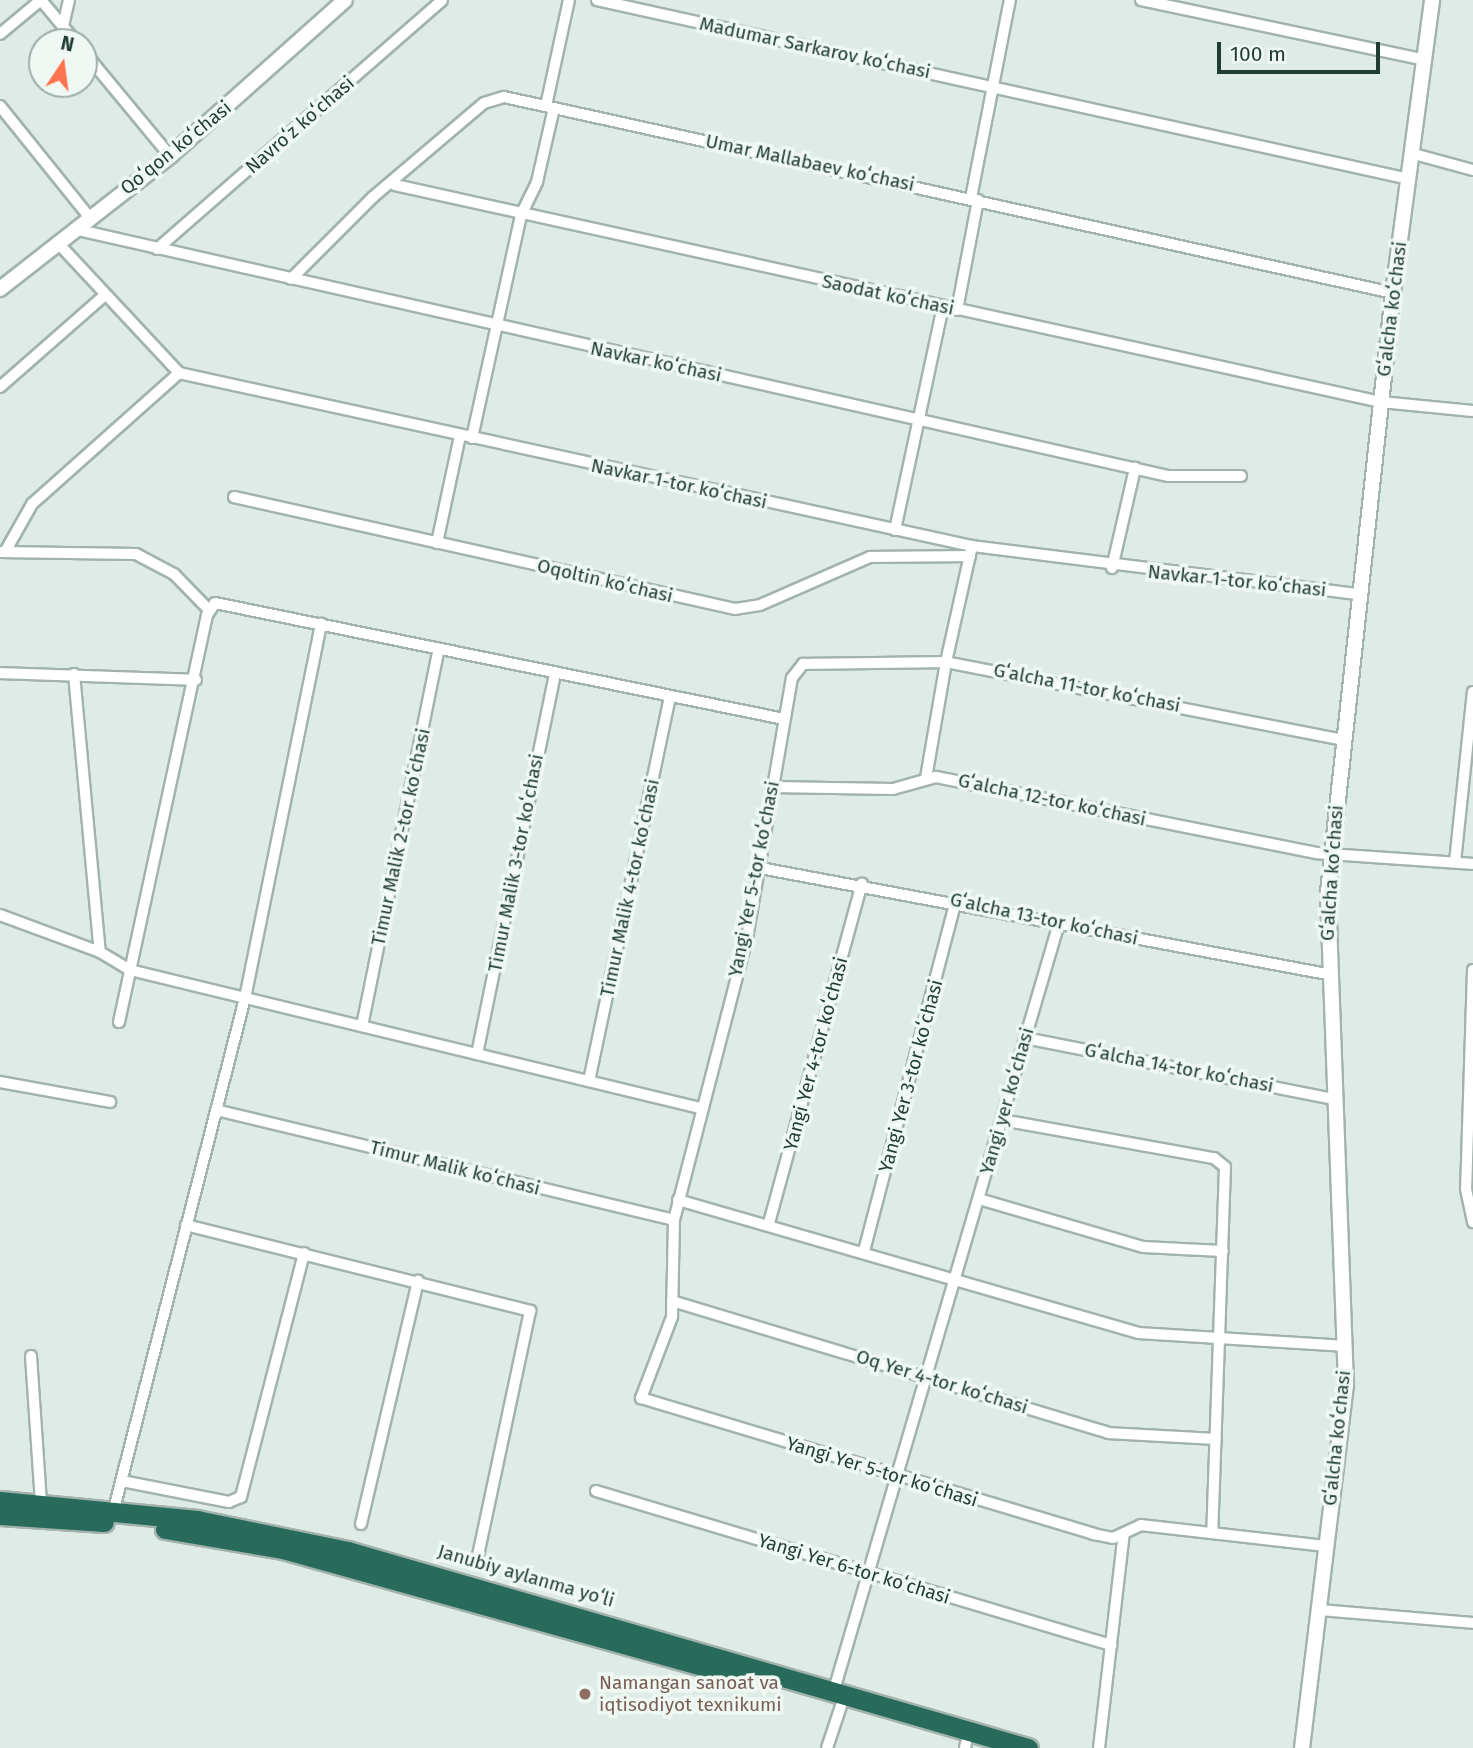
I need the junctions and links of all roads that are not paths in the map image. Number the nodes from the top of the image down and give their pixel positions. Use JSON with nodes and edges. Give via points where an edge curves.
{"nodes":[{"id":1,"x":41,"y":0,"type":"edge"},
{"id":2,"x":69,"y":0,"type":"edge"},
{"id":3,"x":345,"y":0,"type":"edge"},
{"id":4,"x":442,"y":0,"type":"edge"},
{"id":5,"x":569,"y":0,"type":"edge"},
{"id":6,"x":597,"y":0,"type":"edge"},
{"id":7,"x":1010,"y":0,"type":"edge"},
{"id":8,"x":1141,"y":0,"type":"edge"},
{"id":9,"x":1432,"y":0,"type":"edge"},
{"id":10,"x":63,"y":26,"type":"joint"},
{"id":11,"x":0,"y":34,"type":"edge"},
{"id":12,"x":1426,"y":61,"type":"junction"},
{"id":13,"x":98,"y":69,"type":"edge"},
{"id":14,"x":993,"y":86,"type":"junction"},
{"id":15,"x":0,"y":106,"type":"edge"},
{"id":16,"x":550,"y":107,"type":"junction"},
{"id":17,"x":1414,"y":155,"type":"junction"},
{"id":18,"x":170,"y":156,"type":"junction"},
{"id":19,"x":1473,"y":170,"type":"edge"},
{"id":20,"x":1409,"y":179,"type":"junction"},
{"id":21,"x":395,"y":185,"type":"junction"},
{"id":22,"x":974,"y":199,"type":"junction"},
{"id":23,"x":521,"y":215,"type":"junction"},
{"id":24,"x":90,"y":218,"type":"junction"},
{"id":25,"x":74,"y":229,"type":"junction"},
{"id":26,"x":57,"y":242,"type":"junction"},
{"id":27,"x":157,"y":249,"type":"junction"},
{"id":28,"x":291,"y":279,"type":"junction"},
{"id":29,"x":0,"y":289,"type":"edge"},
{"id":30,"x":1393,"y":293,"type":"junction"},
{"id":31,"x":104,"y":296,"type":"junction"},
{"id":32,"x":943,"y":307,"type":"junction"},
{"id":33,"x":957,"y":310,"type":"junction"},
{"id":34,"x":496,"y":328,"type":"junction"},
{"id":35,"x":179,"y":373,"type":"junction"},
{"id":36,"x":0,"y":387,"type":"edge"},
{"id":37,"x":1381,"y":402,"type":"junction"},
{"id":38,"x":1473,"y":411,"type":"edge"},
{"id":39,"x":919,"y":418,"type":"junction"},
{"id":40,"x":460,"y":436,"type":"junction"},
{"id":41,"x":472,"y":438,"type":"junction"},
{"id":42,"x":1135,"y":468,"type":"junction"},
{"id":43,"x":1241,"y":476,"type":"dead end"},
{"id":44,"x":234,"y":497,"type":"dead end"},
{"id":45,"x":895,"y":530,"type":"junction"},
{"id":46,"x":437,"y":543,"type":"junction"},
{"id":47,"x":971,"y":551,"type":"junction"},
{"id":48,"x":2,"y":552,"type":"edge"},
{"id":49,"x":1112,"y":568,"type":"junction"},
{"id":50,"x":1360,"y":594,"type":"junction"},
{"id":51,"x":207,"y":612,"type":"junction"},
{"id":52,"x":321,"y":624,"type":"junction"},
{"id":53,"x":439,"y":649,"type":"junction"},
{"id":54,"x":946,"y":662,"type":"junction"},
{"id":55,"x":0,"y":673,"type":"edge"},
{"id":56,"x":555,"y":673,"type":"junction"},
{"id":57,"x":74,"y":674,"type":"junction"},
{"id":58,"x":195,"y":680,"type":"junction"},
{"id":59,"x":1473,"y":692,"type":"edge"},
{"id":60,"x":670,"y":696,"type":"junction"},
{"id":61,"x":783,"y":719,"type":"junction"},
{"id":62,"x":1344,"y":740,"type":"junction"},
{"id":63,"x":926,"y":778,"type":"junction"},
{"id":64,"x":771,"y":787,"type":"junction"},
{"id":65,"x":1333,"y":854,"type":"junction"},
{"id":66,"x":1455,"y":862,"type":"junction"},
{"id":67,"x":1473,"y":864,"type":"edge"},
{"id":68,"x":760,"y":868,"type":"junction"},
{"id":69,"x":862,"y":884,"type":"junction"},
{"id":70,"x":956,"y":900,"type":"junction"},
{"id":71,"x":0,"y":915,"type":"edge"},
{"id":72,"x":1059,"y":923,"type":"junction"},
{"id":73,"x":100,"y":952,"type":"junction"},
{"id":74,"x":130,"y":970,"type":"junction"},
{"id":75,"x":1473,"y":970,"type":"edge"},
{"id":76,"x":1327,"y":974,"type":"junction"},
{"id":77,"x":245,"y":998,"type":"junction"},
{"id":78,"x":119,"y":1023,"type":"dead end"},
{"id":79,"x":362,"y":1026,"type":"junction"},
{"id":80,"x":1025,"y":1038,"type":"junction"},
{"id":81,"x":477,"y":1054,"type":"junction"},
{"id":82,"x":589,"y":1081,"type":"junction"},
{"id":83,"x":0,"y":1082,"type":"edge"},
{"id":84,"x":1333,"y":1099,"type":"junction"},
{"id":85,"x":110,"y":1102,"type":"dead end"},
{"id":86,"x":700,"y":1108,"type":"junction"},
{"id":87,"x":216,"y":1110,"type":"junction"},
{"id":88,"x":1002,"y":1120,"type":"junction"},
{"id":89,"x":979,"y":1199,"type":"junction"},
{"id":90,"x":678,"y":1200,"type":"junction"},
{"id":91,"x":674,"y":1220,"type":"junction"},
{"id":92,"x":1473,"y":1222,"type":"edge"},
{"id":93,"x":769,"y":1223,"type":"junction"},
{"id":94,"x":187,"y":1225,"type":"junction"},
{"id":95,"x":864,"y":1251,"type":"junction"},
{"id":96,"x":1223,"y":1251,"type":"junction"},
{"id":97,"x":304,"y":1253,"type":"junction"},
{"id":98,"x":955,"y":1279,"type":"junction"},
{"id":99,"x":418,"y":1281,"type":"junction"},
{"id":100,"x":672,"y":1301,"type":"junction"},
{"id":101,"x":1218,"y":1339,"type":"junction"},
{"id":102,"x":1346,"y":1346,"type":"junction"},
{"id":103,"x":31,"y":1356,"type":"dead end"},
{"id":104,"x":928,"y":1377,"type":"junction"},
{"id":105,"x":1216,"y":1439,"type":"junction"},
{"id":106,"x":897,"y":1476,"type":"junction"},
{"id":107,"x":122,"y":1481,"type":"junction"},
{"id":108,"x":596,"y":1491,"type":"dead end"},
{"id":109,"x":0,"y":1501,"type":"edge"},
{"id":110,"x":41,"y":1503,"type":"junction"},
{"id":111,"x":114,"y":1510,"type":"junction"},
{"id":112,"x":0,"y":1515,"type":"edge"},
{"id":113,"x":360,"y":1524,"type":"dead end"},
{"id":114,"x":1124,"y":1533,"type":"junction"},
{"id":115,"x":1212,"y":1533,"type":"junction"},
{"id":116,"x":1325,"y":1546,"type":"junction"},
{"id":117,"x":477,"y":1561,"type":"dead end"},
{"id":118,"x":869,"y":1574,"type":"junction"},
{"id":119,"x":1320,"y":1610,"type":"junction"},
{"id":120,"x":1473,"y":1623,"type":"edge"},
{"id":121,"x":1111,"y":1645,"type":"junction"},
{"id":122,"x":838,"y":1698,"type":"junction"},
{"id":123,"x":972,"y":1746,"type":"edge"},
{"id":124,"x":827,"y":1748,"type":"edge"},
{"id":125,"x":1028,"y":1748,"type":"edge"},
{"id":126,"x":1099,"y":1748,"type":"edge"},
{"id":127,"x":1302,"y":1748,"type":"edge"}],
"edges":[{"from":1,"to":10,"type":"street"},
{"from":1,"to":11,"type":"street"},
{"from":2,"to":10,"type":"street"},
{"from":3,"to":18,"type":"street","name":"Qoʻqon koʻchasi"},
{"from":4,"to":27,"type":"street","name":"Navroʻz koʻchasi"},
{"from":5,"to":16,"type":"street"},
{"from":6,"to":14,"type":"street","name":"Madumar Sarkarov koʻchasi"},
{"from":7,"to":14,"type":"street"},
{"from":8,"to":12,"type":"street"},
{"from":9,"to":12,"type":"street","name":"Gʻalcha koʻchasi"},
{"from":12,"to":17,"type":"street","name":"Gʻalcha koʻchasi"},
{"from":13,"to":18,"type":"street"},
{"from":14,"to":20,"type":"street","name":"Madumar Sarkarov koʻchasi"},
{"from":14,"to":22,"type":"street"},
{"from":15,"to":24,"type":"street"},
{"from":16,"to":21,"type":"street","name":"Umar Mallabaev koʻchasi","via":[[504,97],[484,103]]},
{"from":16,"to":22,"type":"street","name":"Umar Mallabaev koʻchasi"},
{"from":16,"to":23,"type":"street","via":[[537,182]]},
{"from":17,"to":19,"type":"street"},
{"from":17,"to":20,"type":"street","name":"Gʻalcha koʻchasi"},
{"from":18,"to":24,"type":"street","name":"Qoʻqon koʻchasi"},
{"from":20,"to":30,"type":"street","name":"Gʻalcha koʻchasi"},
{"from":21,"to":23,"type":"street","name":"Saodat koʻchasi"},
{"from":21,"to":28,"type":"street","name":"Umar Mallabaev koʻchasi","via":[[356,213]]},
{"from":22,"to":30,"type":"street","name":"Umar Mallabaev koʻchasi"},
{"from":22,"to":33,"type":"street"},
{"from":23,"to":32,"type":"street","name":"Saodat koʻchasi"},
{"from":23,"to":34,"type":"street"},
{"from":24,"to":25,"type":"street","name":"Qoʻqon koʻchasi"},
{"from":25,"to":26,"type":"street","name":"Qoʻqon koʻchasi"},
{"from":25,"to":27,"type":"street","name":"Navkar koʻchasi"},
{"from":26,"to":29,"type":"street","name":"Qoʻqon koʻchasi"},
{"from":26,"to":31,"type":"street"},
{"from":27,"to":28,"type":"street","name":"Navkar koʻchasi"},
{"from":28,"to":34,"type":"street","name":"Navkar koʻchasi"},
{"from":30,"to":37,"type":"street","name":"Gʻalcha koʻchasi"},
{"from":31,"to":35,"type":"street"},
{"from":31,"to":36,"type":"street"},
{"from":32,"to":33,"type":"street","name":"Saodat koʻchasi"},
{"from":32,"to":39,"type":"street"},
{"from":33,"to":37,"type":"street","name":"Saodat koʻchasi"},
{"from":34,"to":39,"type":"street","name":"Navkar koʻchasi"},
{"from":34,"to":41,"type":"street"},
{"from":35,"to":40,"type":"street","name":"Navkar 1-tor koʻchasi"},
{"from":35,"to":48,"type":"street","via":[[32,504]]},
{"from":37,"to":38,"type":"street","name":"Saodat koʻchasi"},
{"from":37,"to":50,"type":"street","name":"Gʻalcha koʻchasi"},
{"from":39,"to":42,"type":"street","name":"Navkar koʻchasi"},
{"from":39,"to":45,"type":"street"},
{"from":40,"to":41,"type":"street","name":"Navkar 1-tor koʻchasi"},
{"from":40,"to":46,"type":"street"},
{"from":41,"to":45,"type":"street","name":"Navkar 1-tor koʻchasi"},
{"from":42,"to":43,"type":"street","name":"Navkar koʻchasi","via":[[1168,476]]},
{"from":42,"to":49,"type":"street"},
{"from":44,"to":46,"type":"street","name":"Oqoltin koʻchasi"},
{"from":45,"to":47,"type":"street","name":"Navkar 1-tor koʻchasi"},
{"from":46,"to":47,"type":"street","name":"Oqoltin koʻchasi","via":[[735,609],[760,605],[870,557]]},
{"from":47,"to":49,"type":"street","name":"Navkar 1-tor koʻchasi"},
{"from":47,"to":54,"type":"street"},
{"from":48,"to":51,"type":"street","via":[[136,554],[174,574]]},
{"from":49,"to":50,"type":"street","name":"Navkar 1-tor koʻchasi"},
{"from":50,"to":62,"type":"street","name":"Gʻalcha koʻchasi"},
{"from":51,"to":52,"type":"street","via":[[215,603]]},
{"from":51,"to":58,"type":"street"},
{"from":52,"to":53,"type":"street"},
{"from":52,"to":77,"type":"street"},
{"from":53,"to":56,"type":"street"},
{"from":53,"to":79,"type":"street","name":"Timur Malik 2-tor koʻchasi"},
{"from":54,"to":61,"type":"street","name":"Gʻalcha 11-tor koʻchasi","via":[[803,664],[792,678]]},
{"from":54,"to":62,"type":"street","name":"Gʻalcha 11-tor koʻchasi"},
{"from":54,"to":63,"type":"street"},
{"from":55,"to":57,"type":"street"},
{"from":56,"to":60,"type":"street"},
{"from":56,"to":81,"type":"street","name":"Timur Malik 3-tor koʻchasi"},
{"from":57,"to":58,"type":"street"},
{"from":57,"to":73,"type":"street"},
{"from":58,"to":74,"type":"street"},
{"from":59,"to":66,"type":"street"},
{"from":60,"to":61,"type":"street"},
{"from":60,"to":82,"type":"street","name":"Timur Malik 4-tor koʻchasi"},
{"from":61,"to":64,"type":"street","name":"Yangi Yer 5-tor koʻchasi"},
{"from":62,"to":65,"type":"street","name":"Gʻalcha koʻchasi"},
{"from":63,"to":64,"type":"street","name":"Gʻalcha 12-tor koʻchasi","via":[[893,789]]},
{"from":63,"to":65,"type":"street","name":"Gʻalcha 12-tor koʻchasi"},
{"from":64,"to":68,"type":"street","name":"Yangi Yer 5-tor koʻchasi"},
{"from":65,"to":66,"type":"street","name":"Gʻalcha 12-tor koʻchasi"},
{"from":65,"to":76,"type":"street","name":"Gʻalcha koʻchasi"},
{"from":66,"to":67,"type":"street","name":"Gʻalcha 12-tor koʻchasi"},
{"from":68,"to":69,"type":"street","name":"Gʻalcha 13-tor koʻchasi"},
{"from":68,"to":86,"type":"street","name":"Yangi Yer 5-tor koʻchasi"},
{"from":69,"to":70,"type":"street","name":"Gʻalcha 13-tor koʻchasi"},
{"from":69,"to":93,"type":"street","name":"Yangi Yer 4-tor koʻchasi"},
{"from":70,"to":72,"type":"street","name":"Gʻalcha 13-tor koʻchasi"},
{"from":70,"to":95,"type":"street","name":"Yangi Yer 3-tor koʻchasi"},
{"from":71,"to":73,"type":"street"},
{"from":72,"to":76,"type":"street","name":"Gʻalcha 13-tor koʻchasi"},
{"from":72,"to":80,"type":"street","name":"Yangi yer koʻchasi"},
{"from":73,"to":74,"type":"street"},
{"from":74,"to":77,"type":"street"},
{"from":74,"to":78,"type":"street"},
{"from":75,"to":92,"type":"street","via":[[1466,1189]]},
{"from":76,"to":84,"type":"street","name":"Gʻalcha koʻchasi"},
{"from":77,"to":79,"type":"street"},
{"from":77,"to":87,"type":"street"},
{"from":79,"to":81,"type":"street"},
{"from":80,"to":84,"type":"street","name":"Gʻalcha 14-tor koʻchasi"},
{"from":80,"to":88,"type":"street","name":"Yangi yer koʻchasi"},
{"from":81,"to":82,"type":"street"},
{"from":82,"to":86,"type":"street"},
{"from":83,"to":85,"type":"street"},
{"from":84,"to":102,"type":"street","name":"Gʻalcha koʻchasi"},
{"from":86,"to":90,"type":"street","name":"Yangi Yer 5-tor koʻchasi"},
{"from":87,"to":91,"type":"street","name":"Timur Malik koʻchasi"},
{"from":87,"to":94,"type":"street"},
{"from":88,"to":89,"type":"street","name":"Yangi yer koʻchasi"},
{"from":88,"to":96,"type":"street","via":[[1221,1161],[1227,1174]]},
{"from":89,"to":96,"type":"street","via":[[1143,1247]]},
{"from":89,"to":98,"type":"street","name":"Yangi yer koʻchasi"},
{"from":90,"to":91,"type":"street"},
{"from":90,"to":93,"type":"street"},
{"from":91,"to":100,"type":"street"},
{"from":93,"to":95,"type":"street"},
{"from":94,"to":97,"type":"street"},
{"from":94,"to":107,"type":"street"},
{"from":95,"to":98,"type":"street"},
{"from":96,"to":101,"type":"street"},
{"from":97,"to":99,"type":"street"},
{"from":97,"to":107,"type":"street","via":[[241,1497],[229,1502]]},
{"from":98,"to":101,"type":"street","via":[[1139,1332]]},
{"from":98,"to":104,"type":"street","name":"Yangi yer koʻchasi"},
{"from":99,"to":113,"type":"street"},
{"from":99,"to":117,"type":"street","via":[[527,1308],[530,1318]]},
{"from":100,"to":104,"type":"street","name":"Oq Yer 4-tor koʻchasi"},
{"from":100,"to":106,"type":"street","name":"Yangi Yer 5-tor koʻchasi","via":[[672,1317],[641,1398]]},
{"from":101,"to":102,"type":"street"},
{"from":101,"to":105,"type":"street"},
{"from":102,"to":116,"type":"street","name":"Gʻalcha koʻchasi"},
{"from":103,"to":110,"type":"street"},
{"from":104,"to":105,"type":"street","name":"Oq Yer 4-tor koʻchasi","via":[[1108,1433]]},
{"from":104,"to":106,"type":"street","name":"Yangi yer koʻchasi"},
{"from":105,"to":115,"type":"street"},
{"from":106,"to":114,"type":"street","name":"Yangi Yer 5-tor koʻchasi","via":[[1093,1534],[1112,1538]]},
{"from":106,"to":118,"type":"street","name":"Yangi yer koʻchasi"},
{"from":107,"to":111,"type":"street"},
{"from":108,"to":118,"type":"street","name":"Yangi Yer 6-tor koʻchasi"},
{"from":109,"to":110,"type":"highway","name":"Janubiy aylanma yoʻli"},
{"from":110,"to":111,"type":"highway","name":"Janubiy aylanma yoʻli"},
{"from":111,"to":122,"type":"highway","name":"Janubiy aylanma yoʻli","via":[[239,1526],[400,1563]]},
{"from":112,"to":122,"type":"highway","name":"Janubiy aylanma yoʻli","via":[[113,1522],[283,1549]]},
{"from":114,"to":115,"type":"street","via":[[1140,1525]]},
{"from":114,"to":121,"type":"street"},
{"from":115,"to":116,"type":"street"},
{"from":116,"to":119,"type":"street","name":"Gʻalcha koʻchasi"},
{"from":118,"to":121,"type":"street","name":"Yangi Yer 6-tor koʻchasi"},
{"from":118,"to":122,"type":"street","name":"Yangi yer koʻchasi"},
{"from":119,"to":120,"type":"street"},
{"from":119,"to":127,"type":"street","name":"Gʻalcha koʻchasi"},
{"from":121,"to":126,"type":"street"},
{"from":122,"to":123,"type":"highway","name":"Janubiy aylanma yoʻli"},
{"from":122,"to":124,"type":"street","name":"Yangi yer koʻchasi"},
{"from":122,"to":125,"type":"highway","name":"Janubiy aylanma yoʻli"}]}
